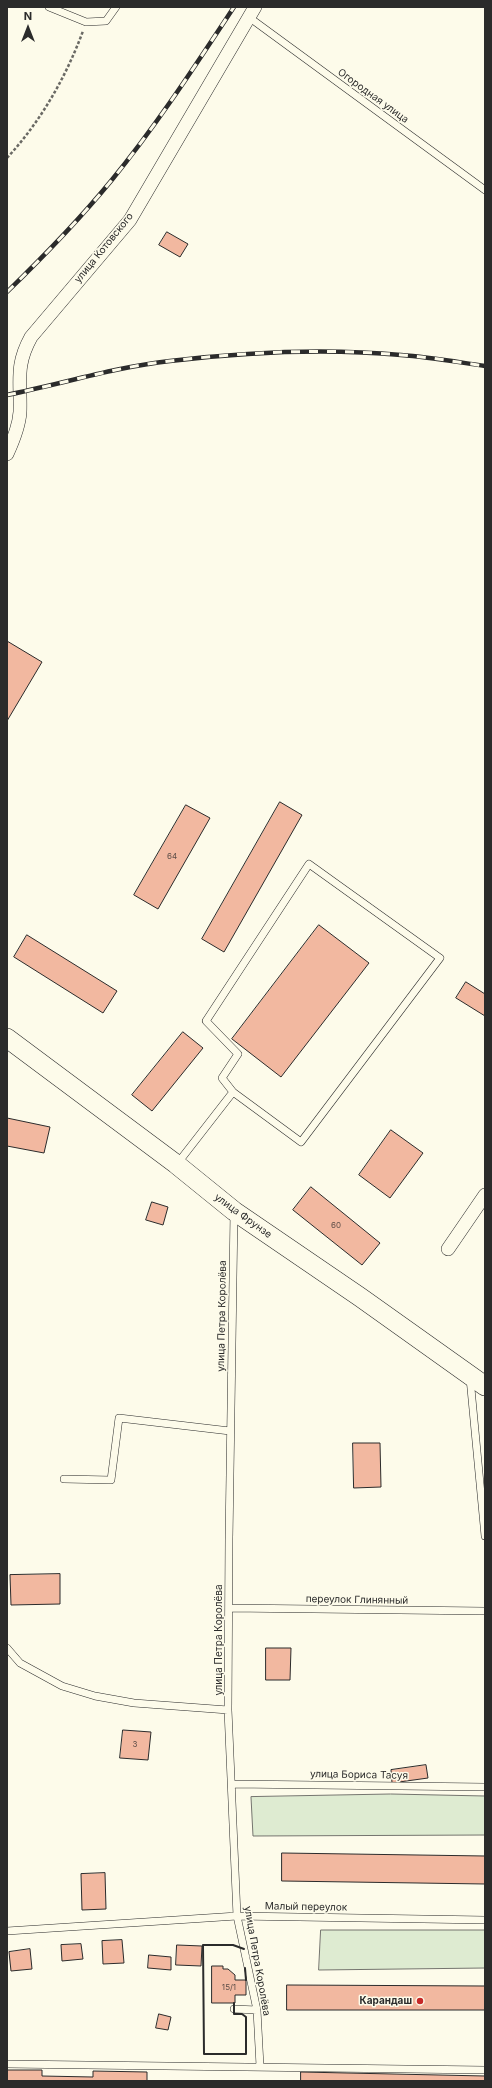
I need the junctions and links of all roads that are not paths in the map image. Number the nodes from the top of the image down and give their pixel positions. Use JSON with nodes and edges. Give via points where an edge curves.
{"nodes":[{"id":1,"x":49,"y":7,"type":"edge"},
{"id":2,"x":116,"y":7,"type":"edge"},
{"id":3,"x":252,"y":12,"type":"edge"},
{"id":4,"x":485,"y":190,"type":"edge"},
{"id":5,"x":7,"y":454,"type":"edge"},
{"id":6,"x":7,"y":1038,"type":"edge"},
{"id":7,"x":232,"y":1092,"type":"junction"},
{"id":8,"x":176,"y":1164,"type":"junction"},
{"id":9,"x":485,"y":1195,"type":"edge"},
{"id":10,"x":234,"y":1211,"type":"junction"},
{"id":11,"x":448,"y":1249,"type":"dead end"},
{"id":12,"x":470,"y":1376,"type":"junction"},
{"id":13,"x":485,"y":1386,"type":"edge"},
{"id":14,"x":230,"y":1430,"type":"junction"},
{"id":15,"x":64,"y":1479,"type":"dead end"},
{"id":16,"x":485,"y":1536,"type":"edge"},
{"id":17,"x":229,"y":1608,"type":"junction"},
{"id":18,"x":485,"y":1611,"type":"edge"},
{"id":19,"x":7,"y":1648,"type":"edge"},
{"id":20,"x":228,"y":1710,"type":"junction"},
{"id":21,"x":233,"y":1784,"type":"junction"},
{"id":22,"x":485,"y":1787,"type":"edge"},
{"id":23,"x":237,"y":1916,"type":"junction"},
{"id":24,"x":485,"y":1920,"type":"edge"},
{"id":25,"x":7,"y":1931,"type":"edge"},
{"id":26,"x":234,"y":2009,"type":"dead end"},
{"id":27,"x":257,"y":2010,"type":"junction"},
{"id":28,"x":7,"y":2064,"type":"edge"},
{"id":29,"x":260,"y":2066,"type":"junction"},
{"id":30,"x":485,"y":2070,"type":"edge"}],
"edges":[{"from":1,"to":2,"type":"lane","via":[[86,22],[106,21]]},
{"from":3,"to":4,"type":"lane","name":"Огородная улица"},
{"from":3,"to":5,"type":"street","name":"улица Котовского","via":[[130,220],[23,351],[19,369],[20,414],[15,436]]},
{"from":6,"to":8,"type":"main road","name":"улица Фрунзе"},
{"from":7,"to":7,"type":"lane","via":[[301,1142],[440,958],[309,864],[206,1021],[238,1054],[222,1078]]},
{"from":7,"to":8,"type":"lane"},
{"from":8,"to":10,"type":"main road","name":"улица Фрунзе"},
{"from":9,"to":11,"type":"street"},
{"from":10,"to":12,"type":"main road","name":"улица Фрунзе"},
{"from":10,"to":14,"type":"lane","name":"улица Петра Королёва"},
{"from":12,"to":13,"type":"main road","name":"улица Фрунзе"},
{"from":12,"to":16,"type":"lane"},
{"from":14,"to":15,"type":"lane","via":[[119,1418],[111,1480]]},
{"from":14,"to":17,"type":"lane","name":"улица Петра Королёва"},
{"from":17,"to":18,"type":"lane","name":"переулок Глинянный"},
{"from":17,"to":20,"type":"lane","name":"улица Петра Королёва"},
{"from":19,"to":20,"type":"lane","via":[[20,1663],[62,1686],[95,1696]]},
{"from":20,"to":21,"type":"lane","name":"улица Петра Королёва"},
{"from":21,"to":22,"type":"lane","name":"улица Бориса Тасуя"},
{"from":21,"to":23,"type":"lane","name":"улица Петра Королёва"},
{"from":23,"to":24,"type":"lane","name":"Малый переулок"},
{"from":23,"to":25,"type":"lane","name":"Малый переулок"},
{"from":23,"to":27,"type":"lane","name":"улица Петра Королёва"},
{"from":26,"to":27,"type":"lane"},
{"from":27,"to":29,"type":"lane","name":"улица Петра Королёва"},
{"from":28,"to":29,"type":"lane"},
{"from":29,"to":30,"type":"lane"}]}
